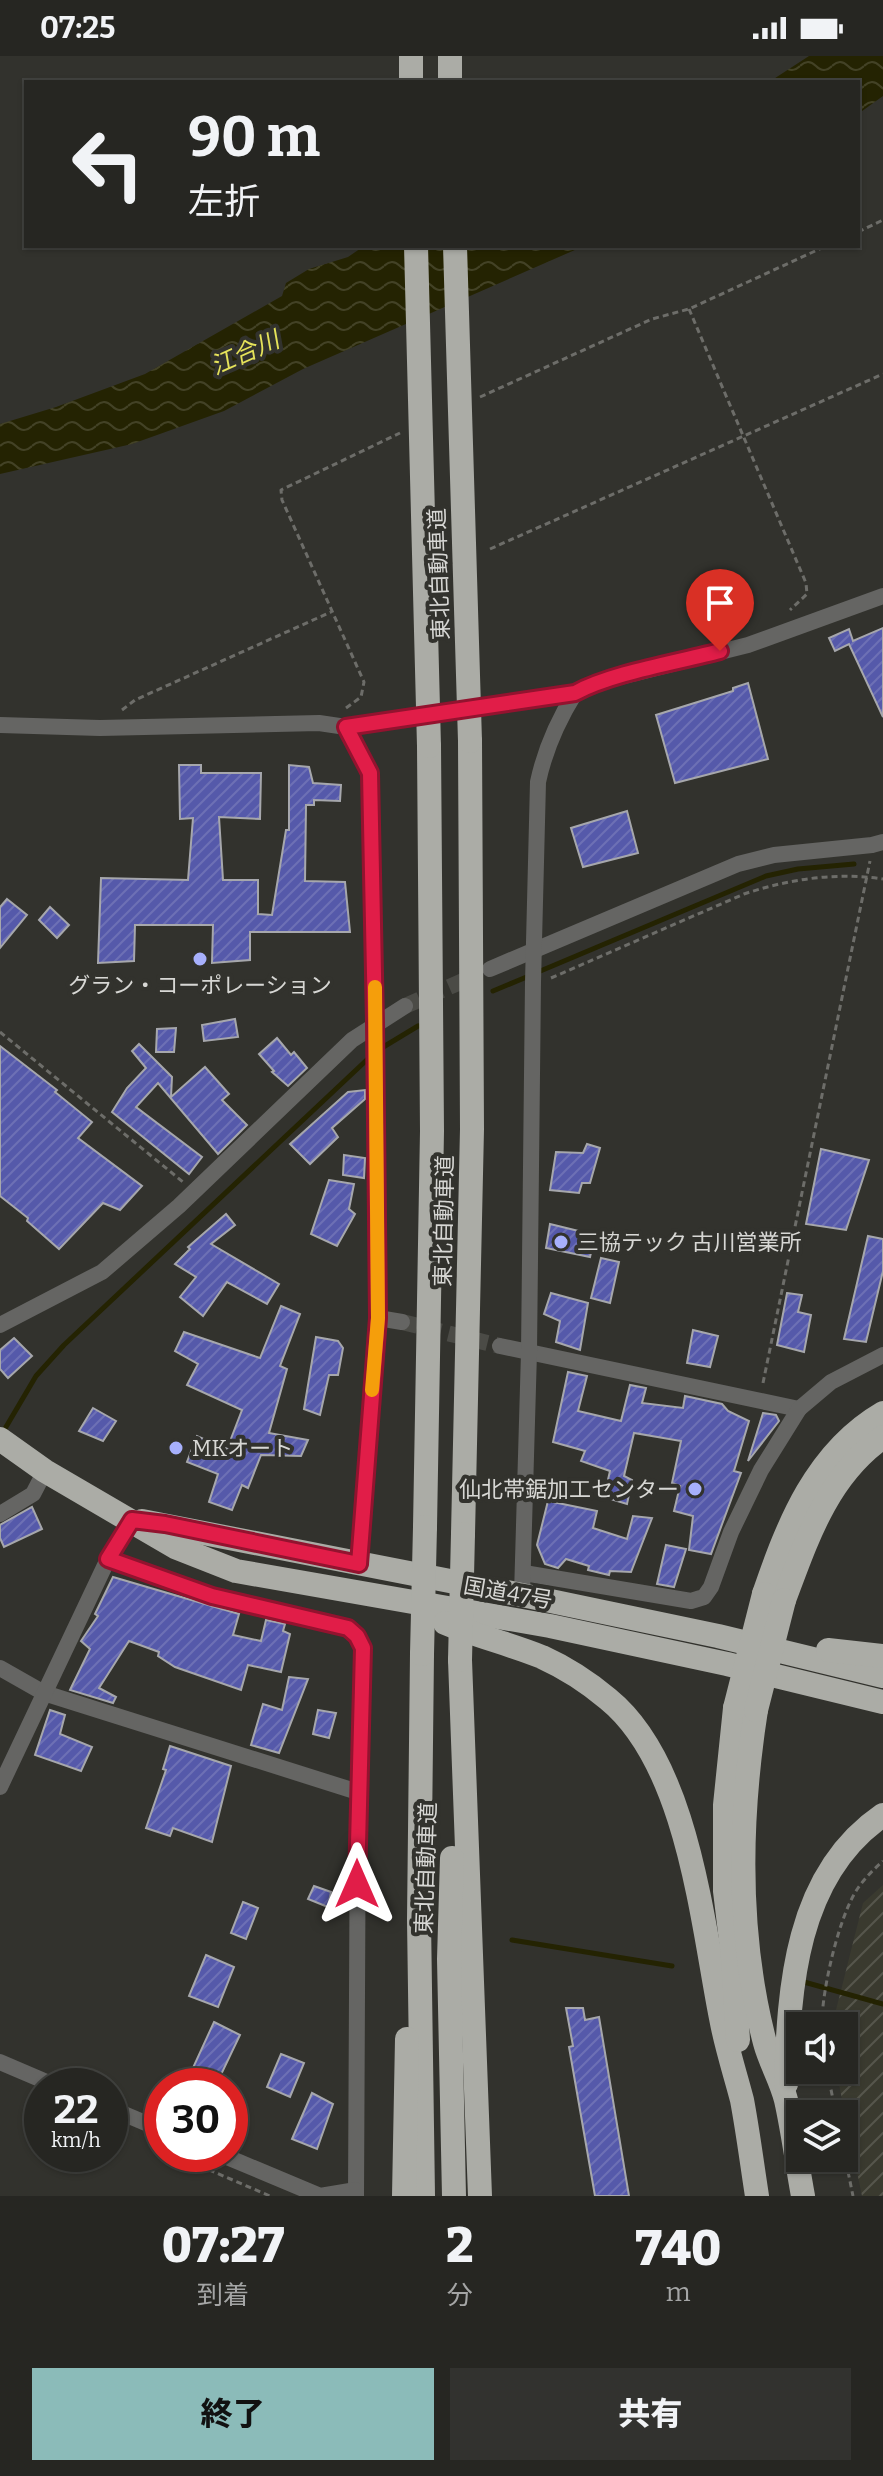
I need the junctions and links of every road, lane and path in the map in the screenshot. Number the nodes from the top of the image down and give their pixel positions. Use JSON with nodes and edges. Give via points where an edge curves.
{"nodes":[{"id":1,"x":411,"y":56,"type":"edge"},
{"id":2,"x":450,"y":56,"type":"edge"},
{"id":3,"x":411,"y":80,"type":"edge"},
{"id":4,"x":450,"y":80,"type":"edge"},
{"id":5,"x":883,"y":220,"type":"edge"},
{"id":6,"x":860,"y":231,"type":"edge"},
{"id":7,"x":416,"y":248,"type":"edge"},
{"id":8,"x":455,"y":248,"type":"edge"},
{"id":9,"x":822,"y":248,"type":"edge"},
{"id":10,"x":883,"y":374,"type":"edge"},
{"id":11,"x":743,"y":437,"type":"junction"},
{"id":12,"x":490,"y":549,"type":"dead end"},
{"id":13,"x":883,"y":596,"type":"edge"},
{"id":14,"x":331,"y":612,"type":"dead end"},
{"id":15,"x":780,"y":618,"type":"dead end"},
{"id":16,"x":575,"y":693,"type":"junction"},
{"id":17,"x":0,"y":725,"type":"edge"},
{"id":18,"x":346,"y":727,"type":"junction"},
{"id":19,"x":100,"y":728,"type":"junction"},
{"id":20,"x":877,"y":844,"type":"edge"},
{"id":21,"x":868,"y":877,"type":"junction"},
{"id":22,"x":883,"y":879,"type":"edge"},
{"id":23,"x":490,"y":969,"type":"tunnel mouth"},
{"id":24,"x":533,"y":972,"type":"junction"},
{"id":25,"x":405,"y":1006,"type":"tunnel mouth"},
{"id":26,"x":375,"y":1023,"type":"junction"},
{"id":27,"x":0,"y":1032,"type":"edge"},
{"id":28,"x":194,"y":1191,"type":"junction"},
{"id":29,"x":378,"y":1318,"type":"junction"},
{"id":30,"x":402,"y":1322,"type":"tunnel mouth"},
{"id":31,"x":0,"y":1325,"type":"edge"},
{"id":32,"x":500,"y":1346,"type":"tunnel mouth"},
{"id":33,"x":529,"y":1352,"type":"junction"},
{"id":34,"x":883,"y":1355,"type":"edge"},
{"id":35,"x":759,"y":1402,"type":"junction"},
{"id":36,"x":799,"y":1409,"type":"junction"},
{"id":37,"x":883,"y":1413,"type":"edge"},
{"id":38,"x":883,"y":1437,"type":"edge"},
{"id":39,"x":0,"y":1439,"type":"edge"},
{"id":40,"x":45,"y":1471,"type":"junction"},
{"id":41,"x":0,"y":1514,"type":"edge"},
{"id":42,"x":132,"y":1520,"type":"junction"},
{"id":43,"x":108,"y":1559,"type":"junction"},
{"id":44,"x":359,"y":1564,"type":"junction"},
{"id":45,"x":523,"y":1584,"type":"junction"},
{"id":46,"x":774,"y":1597,"type":"junction"},
{"id":47,"x":383,"y":1598,"type":"junction"},
{"id":48,"x":718,"y":1636,"type":"junction"},
{"id":49,"x":883,"y":1656,"type":"edge"},
{"id":50,"x":460,"y":1660,"type":"junction"},
{"id":51,"x":0,"y":1668,"type":"edge"},
{"id":52,"x":883,"y":1676,"type":"edge"},
{"id":53,"x":44,"y":1693,"type":"junction"},
{"id":54,"x":883,"y":1702,"type":"edge"},
{"id":55,"x":746,"y":1709,"type":"junction"},
{"id":56,"x":0,"y":1787,"type":"edge"},
{"id":57,"x":358,"y":1792,"type":"junction"},
{"id":58,"x":883,"y":1815,"type":"edge"},
{"id":59,"x":883,"y":1861,"type":"edge"},
{"id":60,"x":419,"y":1920,"type":"junction"},
{"id":61,"x":823,"y":2012,"type":"edge"},
{"id":62,"x":0,"y":2062,"type":"edge"},
{"id":63,"x":24,"y":2072,"type":"edge"},
{"id":64,"x":785,"y":2098,"type":"junction"},
{"id":65,"x":742,"y":2102,"type":"junction"},
{"id":66,"x":248,"y":2166,"type":"edge"},
{"id":67,"x":214,"y":2172,"type":"edge"},
{"id":68,"x":848,"y":2172,"type":"edge"},
{"id":69,"x":356,"y":2193,"type":"edge"},
{"id":70,"x":270,"y":2196,"type":"edge"},
{"id":71,"x":404,"y":2196,"type":"edge"},
{"id":72,"x":423,"y":2196,"type":"edge"},
{"id":73,"x":454,"y":2196,"type":"edge"},
{"id":74,"x":480,"y":2196,"type":"edge"},
{"id":75,"x":757,"y":2196,"type":"edge"},
{"id":76,"x":803,"y":2196,"type":"edge"},
{"id":77,"x":853,"y":2196,"type":"edge"}],
"edges":[{"from":1,"to":3,"type":"highway"},
{"from":2,"to":4,"type":"highway"},
{"from":5,"to":6,"type":"path"},
{"from":7,"to":60,"type":"highway","name":"東北自動車道","bridge":true,"via":[[432,1131]]},
{"from":8,"to":50,"type":"highway","name":"東北自動車道","bridge":true,"via":[[470,741],[472,1129]]},
{"from":9,"to":11,"type":"path","via":[[689,309]]},
{"from":10,"to":11,"type":"path"},
{"from":11,"to":12,"type":"path"},
{"from":11,"to":15,"type":"path","via":[[806,583],[802,601]]},
{"from":13,"to":16,"type":"street","via":[[748,645]]},
{"from":14,"to":19,"type":"path","via":[[135,700]]},
{"from":16,"to":18,"type":"street"},
{"from":16,"to":24,"type":"street","via":[[544,752],[538,782]]},
{"from":17,"to":19,"type":"street"},
{"from":18,"to":19,"type":"street","via":[[319,723]]},
{"from":18,"to":26,"type":"street","via":[[370,773]]},
{"from":20,"to":21,"type":"path"},
{"from":20,"to":24,"type":"street","via":[[738,864]]},
{"from":21,"to":22,"type":"path"},
{"from":21,"to":24,"type":"path","via":[[776,883]]},
{"from":21,"to":35,"type":"path"},
{"from":23,"to":24,"type":"street"},
{"from":24,"to":33,"type":"street"},
{"from":25,"to":26,"type":"street"},
{"from":26,"to":28,"type":"street"},
{"from":26,"to":29,"type":"street"},
{"from":27,"to":28,"type":"path"},
{"from":28,"to":31,"type":"street","via":[[102,1272]]},
{"from":29,"to":30,"type":"street"},
{"from":29,"to":44,"type":"street"},
{"from":32,"to":33,"type":"street"},
{"from":33,"to":35,"type":"street"},
{"from":33,"to":45,"type":"street"},
{"from":34,"to":36,"type":"street","via":[[831,1382]]},
{"from":35,"to":36,"type":"street"},
{"from":36,"to":45,"type":"street","via":[[761,1470],[704,1597],[691,1601]]},
{"from":37,"to":46,"type":"highway","via":[[847,1439],[808,1489],[776,1558]]},
{"from":38,"to":46,"type":"highway","via":[[863,1450],[826,1499]]},
{"from":39,"to":40,"type":"highway","name":"国道47号"},
{"from":40,"to":41,"type":"street","via":[[33,1494]]},
{"from":40,"to":42,"type":"highway","name":"国道47号"},
{"from":42,"to":43,"type":"street"},
{"from":42,"to":44,"type":"highway","name":"国道47号"},
{"from":42,"to":47,"type":"highway","name":"国道47号","via":[[175,1547],[236,1571]]},
{"from":43,"to":53,"type":"street"},
{"from":43,"to":57,"type":"street","via":[[212,1596],[348,1628],[357,1636],[363,1648]]},
{"from":44,"to":45,"type":"highway","name":"国道47号"},
{"from":45,"to":48,"type":"highway","name":"国道47号"},
{"from":46,"to":55,"type":"highway","bridge":true},
{"from":47,"to":54,"type":"highway","name":"国道47号","via":[[626,1641]]},
{"from":47,"to":65,"type":"highway","via":[[542,1657],[627,1716],[673,1800]]},
{"from":48,"to":49,"type":"highway"},
{"from":48,"to":52,"type":"highway","name":"国道47号"},
{"from":50,"to":73,"type":"highway","name":"東北自動車道","via":[[449,1959]]},
{"from":50,"to":74,"type":"highway"},
{"from":51,"to":53,"type":"street"},
{"from":53,"to":56,"type":"street"},
{"from":53,"to":57,"type":"street"},
{"from":55,"to":64,"type":"highway","via":[[742,1869],[762,2028]]},
{"from":55,"to":65,"type":"highway","via":[[725,1805],[725,1891]]},
{"from":57,"to":69,"type":"street"},
{"from":58,"to":64,"type":"highway","via":[[836,1861],[805,1925],[788,2020]]},
{"from":59,"to":61,"type":"path","via":[[846,1909]]},
{"from":60,"to":71,"type":"highway","via":[[405,2062]]},
{"from":60,"to":72,"type":"highway","name":"東北自動車道"},
{"from":62,"to":63,"type":"street"},
{"from":64,"to":76,"type":"highway"},
{"from":65,"to":75,"type":"highway"},
{"from":66,"to":69,"type":"street","via":[[320,2196]]},
{"from":67,"to":70,"type":"path"},
{"from":68,"to":77,"type":"path"}]}
